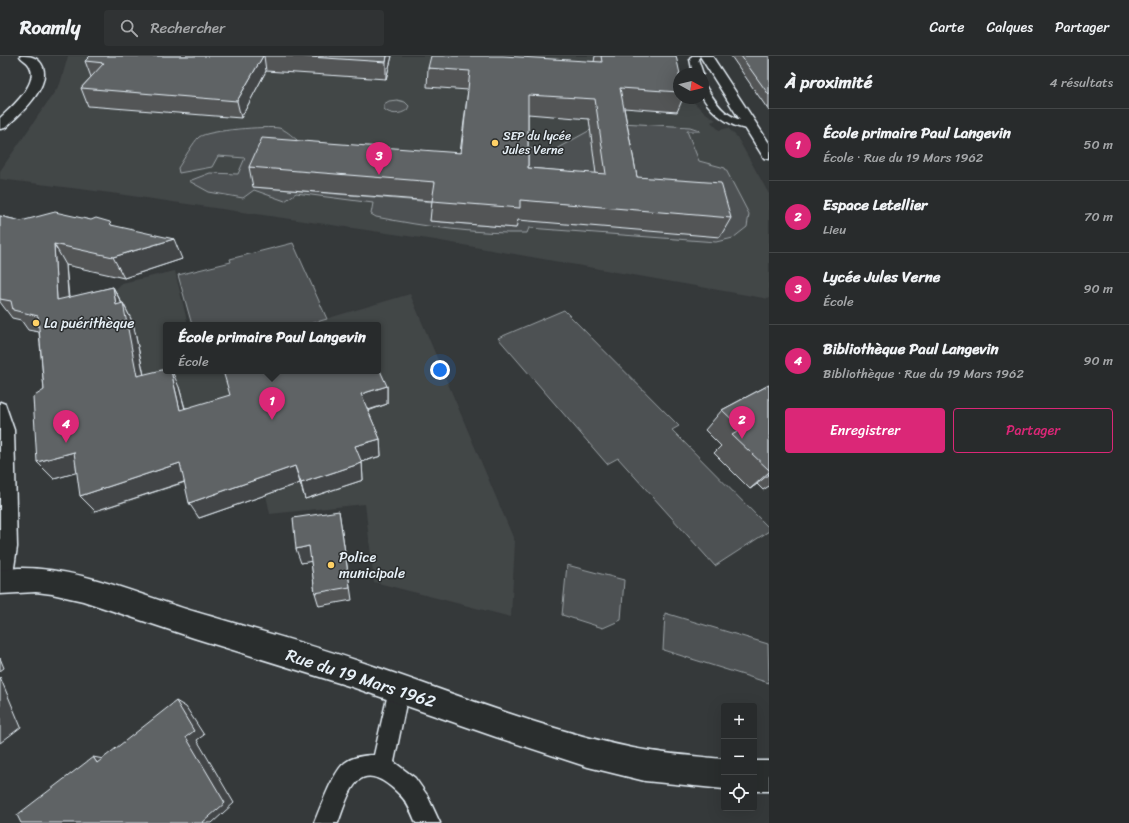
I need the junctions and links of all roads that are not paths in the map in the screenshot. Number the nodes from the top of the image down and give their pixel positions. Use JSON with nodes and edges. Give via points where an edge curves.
{"nodes":[{"id":1,"x":26,"y":56,"type":"edge"},
{"id":2,"x":696,"y":56,"type":"edge"},
{"id":3,"x":706,"y":56,"type":"edge"},
{"id":4,"x":696,"y":68,"type":"edge"},
{"id":5,"x":709,"y":102,"type":"edge"},
{"id":6,"x":0,"y":125,"type":"edge"},
{"id":7,"x":750,"y":126,"type":"junction"},
{"id":8,"x":769,"y":155,"type":"edge"},
{"id":9,"x":0,"y":408,"type":"edge"},
{"id":10,"x":1,"y":581,"type":"edge"},
{"id":11,"x":399,"y":689,"type":"junction"},
{"id":12,"x":382,"y":767,"type":"junction"},
{"id":13,"x":721,"y":774,"type":"edge"},
{"id":14,"x":757,"y":776,"type":"edge"},
{"id":15,"x":769,"y":776,"type":"edge"},
{"id":16,"x":326,"y":823,"type":"edge"},
{"id":17,"x":428,"y":823,"type":"edge"}],
"edges":[{"from":1,"to":6,"type":"street","via":[[38,65],[38,80],[28,95]]},
{"from":2,"to":4,"type":"lane","via":[[694,59]]},
{"from":3,"to":7,"type":"street"},
{"from":5,"to":7,"type":"lane","via":[[730,119]]},
{"from":7,"to":8,"type":"street"},
{"from":9,"to":10,"type":"lane","via":[[6,430],[8,539]]},
{"from":10,"to":11,"type":"street","name":"Rue du 19 Mars 1962","via":[[36,579],[74,585]]},
{"from":11,"to":12,"type":"lane"},
{"from":11,"to":13,"type":"street","name":"Rue du 19 Mars 1962","via":[[539,737],[621,761],[660,768]]},
{"from":12,"to":16,"type":"lane","via":[[370,766],[353,770],[345,779]]},
{"from":12,"to":17,"type":"lane","via":[[406,786],[419,803]]},
{"from":14,"to":15,"type":"street"}]}
